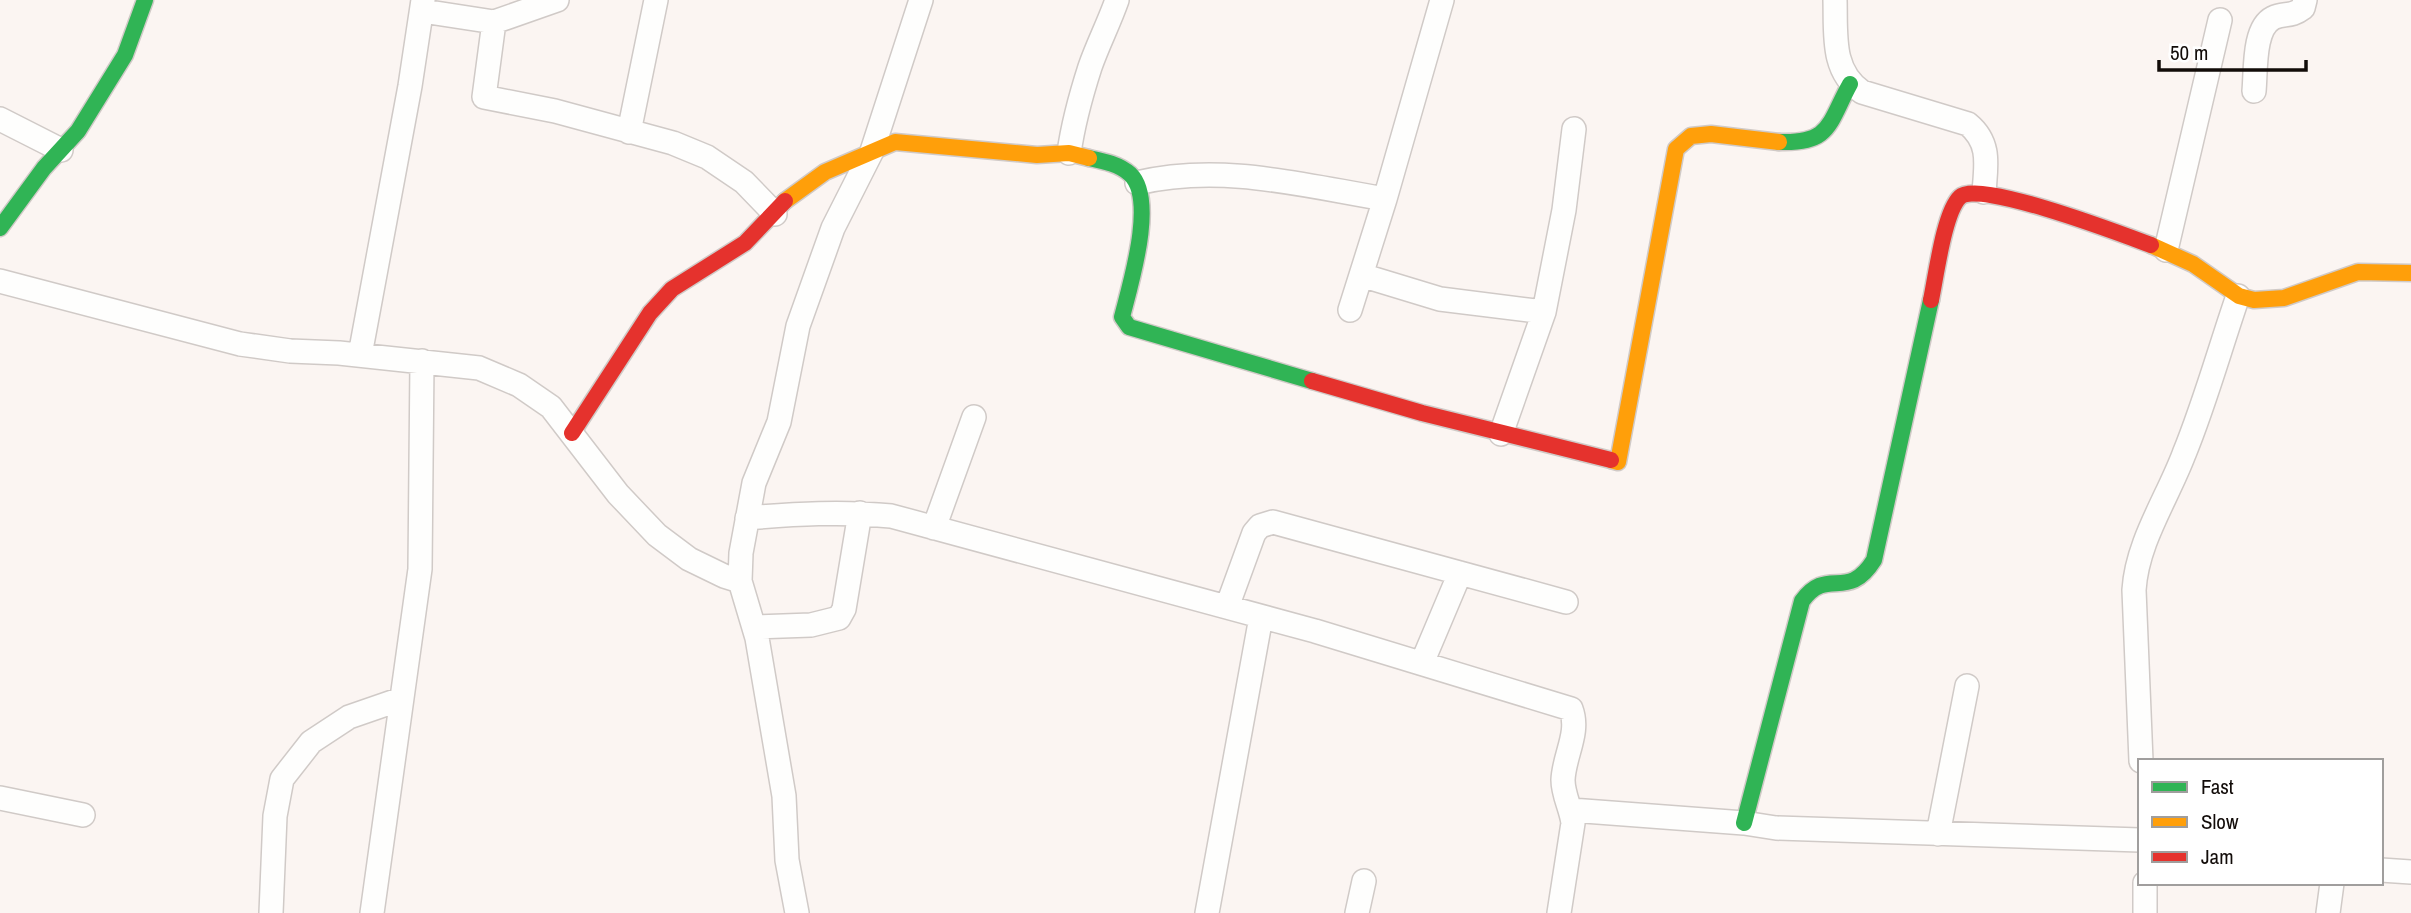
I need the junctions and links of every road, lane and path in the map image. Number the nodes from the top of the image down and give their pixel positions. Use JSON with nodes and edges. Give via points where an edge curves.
{"nodes":[{"id":1,"x":145,"y":0,"type":"edge"},
{"id":2,"x":557,"y":0,"type":"edge"},
{"id":3,"x":656,"y":0,"type":"edge"},
{"id":4,"x":921,"y":0,"type":"edge"},
{"id":5,"x":1117,"y":0,"type":"edge"},
{"id":6,"x":1442,"y":0,"type":"edge"},
{"id":7,"x":1835,"y":0,"type":"edge"},
{"id":8,"x":2305,"y":0,"type":"edge"},
{"id":9,"x":423,"y":5,"type":"edge"},
{"id":10,"x":2220,"y":20,"type":"dead end"},
{"id":11,"x":494,"y":22,"type":"junction"},
{"id":12,"x":1850,"y":84,"type":"junction"},
{"id":13,"x":2254,"y":91,"type":"dead end"},
{"id":14,"x":0,"y":119,"type":"edge"},
{"id":15,"x":1574,"y":129,"type":"dead end"},
{"id":16,"x":629,"y":132,"type":"junction"},
{"id":17,"x":61,"y":150,"type":"junction"},
{"id":18,"x":872,"y":151,"type":"junction"},
{"id":19,"x":1069,"y":153,"type":"junction"},
{"id":20,"x":1137,"y":183,"type":"junction"},
{"id":21,"x":1984,"y":192,"type":"junction"},
{"id":22,"x":1385,"y":199,"type":"junction"},
{"id":23,"x":775,"y":214,"type":"junction"},
{"id":24,"x":0,"y":228,"type":"edge"},
{"id":25,"x":2166,"y":250,"type":"junction"},
{"id":26,"x":2411,"y":273,"type":"edge"},
{"id":27,"x":1362,"y":275,"type":"junction"},
{"id":28,"x":0,"y":281,"type":"edge"},
{"id":29,"x":2238,"y":296,"type":"junction"},
{"id":30,"x":1350,"y":310,"type":"dead end"},
{"id":31,"x":1544,"y":312,"type":"junction"},
{"id":32,"x":360,"y":355,"type":"junction"},
{"id":33,"x":422,"y":361,"type":"junction"},
{"id":34,"x":974,"y":417,"type":"dead end"},
{"id":35,"x":572,"y":433,"type":"junction"},
{"id":36,"x":1501,"y":434,"type":"junction"},
{"id":37,"x":860,"y":513,"type":"junction"},
{"id":38,"x":747,"y":518,"type":"junction"},
{"id":39,"x":934,"y":528,"type":"junction"},
{"id":40,"x":1460,"y":573,"type":"junction"},
{"id":41,"x":740,"y":581,"type":"junction"},
{"id":42,"x":1566,"y":602,"type":"dead end"},
{"id":43,"x":1227,"y":607,"type":"junction"},
{"id":44,"x":1261,"y":617,"type":"junction"},
{"id":45,"x":754,"y":627,"type":"junction"},
{"id":46,"x":1422,"y":663,"type":"junction"},
{"id":47,"x":1967,"y":685,"type":"dead end"},
{"id":48,"x":401,"y":699,"type":"junction"},
{"id":49,"x":2141,"y":759,"type":"edge"},
{"id":50,"x":0,"y":798,"type":"edge"},
{"id":51,"x":1572,"y":810,"type":"junction"},
{"id":52,"x":83,"y":815,"type":"dead end"},
{"id":53,"x":1744,"y":823,"type":"junction"},
{"id":54,"x":1938,"y":834,"type":"junction"},
{"id":55,"x":2138,"y":840,"type":"edge"},
{"id":56,"x":2383,"y":870,"type":"edge"},
{"id":57,"x":2411,"y":872,"type":"edge"},
{"id":58,"x":1364,"y":881,"type":"dead end"},
{"id":59,"x":2145,"y":885,"type":"edge"},
{"id":60,"x":2332,"y":885,"type":"edge"},
{"id":61,"x":271,"y":913,"type":"edge"},
{"id":62,"x":372,"y":913,"type":"edge"},
{"id":63,"x":797,"y":913,"type":"edge"},
{"id":64,"x":1207,"y":913,"type":"edge"},
{"id":65,"x":1357,"y":913,"type":"edge"},
{"id":66,"x":1559,"y":913,"type":"edge"},
{"id":67,"x":2145,"y":913,"type":"edge"},
{"id":68,"x":2329,"y":913,"type":"edge"}],
"edges":[{"from":1,"to":17,"type":"street","via":[[125,55]]},
{"from":2,"to":11,"type":"street"},
{"from":3,"to":16,"type":"street"},
{"from":4,"to":18,"type":"street"},
{"from":5,"to":19,"type":"street","via":[[1091,65]]},
{"from":6,"to":22,"type":"street"},
{"from":7,"to":12,"type":"street","via":[[1836,49],[1840,70]]},
{"from":8,"to":13,"type":"street","via":[[2303,8],[2293,15],[2275,16],[2259,34]]},
{"from":9,"to":11,"type":"street"},
{"from":9,"to":32,"type":"street"},
{"from":10,"to":25,"type":"street"},
{"from":11,"to":16,"type":"street","via":[[484,97]]},
{"from":12,"to":21,"type":"street","via":[[1862,92],[1968,124],[1978,132],[1987,157]]},
{"from":12,"to":36,"type":"street","via":[[1822,135],[1811,141],[1711,134],[1691,136],[1676,149],[1618,462]]},
{"from":14,"to":17,"type":"street"},
{"from":15,"to":31,"type":"street"},
{"from":16,"to":23,"type":"street","via":[[707,157],[744,182]]},
{"from":17,"to":24,"type":"street"},
{"from":18,"to":19,"type":"street","via":[[895,142],[1037,155]]},
{"from":18,"to":23,"type":"street","via":[[825,172],[790,195]]},
{"from":18,"to":38,"type":"street","via":[[833,228],[805,305],[779,422],[754,483]]},
{"from":19,"to":20,"type":"street","via":[[1114,164]]},
{"from":20,"to":22,"type":"street","via":[[1218,173]]},
{"from":20,"to":36,"type":"street","via":[[1142,210],[1139,246],[1122,317],[1129,327]]},
{"from":21,"to":25,"type":"street"},
{"from":21,"to":53,"type":"street","via":[[1959,196],[1950,211],[1874,560],[1868,573],[1855,582],[1813,587],[1802,601]]},
{"from":22,"to":27,"type":"street"},
{"from":23,"to":35,"type":"street","via":[[744,243],[672,289],[650,313]]},
{"from":25,"to":29,"type":"street"},
{"from":26,"to":29,"type":"street","via":[[2370,270],[2285,297],[2255,300]]},
{"from":27,"to":30,"type":"street"},
{"from":27,"to":31,"type":"street","via":[[1440,299]]},
{"from":28,"to":32,"type":"street","via":[[240,344]]},
{"from":29,"to":49,"type":"street","via":[[2185,454],[2136,569]]},
{"from":31,"to":36,"type":"street"},
{"from":32,"to":33,"type":"street"},
{"from":33,"to":35,"type":"street","via":[[479,368],[519,385],[551,407]]},
{"from":33,"to":48,"type":"street","via":[[420,569]]},
{"from":34,"to":39,"type":"street"},
{"from":35,"to":41,"type":"street","via":[[618,494],[657,535],[690,559]]},
{"from":37,"to":38,"type":"street"},
{"from":37,"to":39,"type":"street"},
{"from":37,"to":45,"type":"street","via":[[839,618],[811,625]]},
{"from":38,"to":41,"type":"street"},
{"from":39,"to":43,"type":"street"},
{"from":40,"to":42,"type":"street"},
{"from":40,"to":43,"type":"street","via":[[1266,523],[1254,533]]},
{"from":40,"to":46,"type":"street"},
{"from":41,"to":45,"type":"street"},
{"from":43,"to":44,"type":"street"},
{"from":44,"to":46,"type":"street"},
{"from":44,"to":64,"type":"street"},
{"from":45,"to":63,"type":"street","via":[[784,796],[787,860]]},
{"from":46,"to":51,"type":"street","via":[[1572,709],[1576,722],[1563,776],[1563,790]]},
{"from":47,"to":54,"type":"street"},
{"from":48,"to":61,"type":"street","via":[[349,717],[311,742],[282,779],[275,816]]},
{"from":48,"to":62,"type":"street"},
{"from":50,"to":52,"type":"street"},
{"from":51,"to":53,"type":"street"},
{"from":51,"to":66,"type":"street","via":[[1572,843]]},
{"from":53,"to":54,"type":"street"},
{"from":54,"to":55,"type":"street"},
{"from":56,"to":57,"type":"street"},
{"from":58,"to":65,"type":"street"},
{"from":59,"to":67,"type":"street"},
{"from":60,"to":68,"type":"street"}]}
